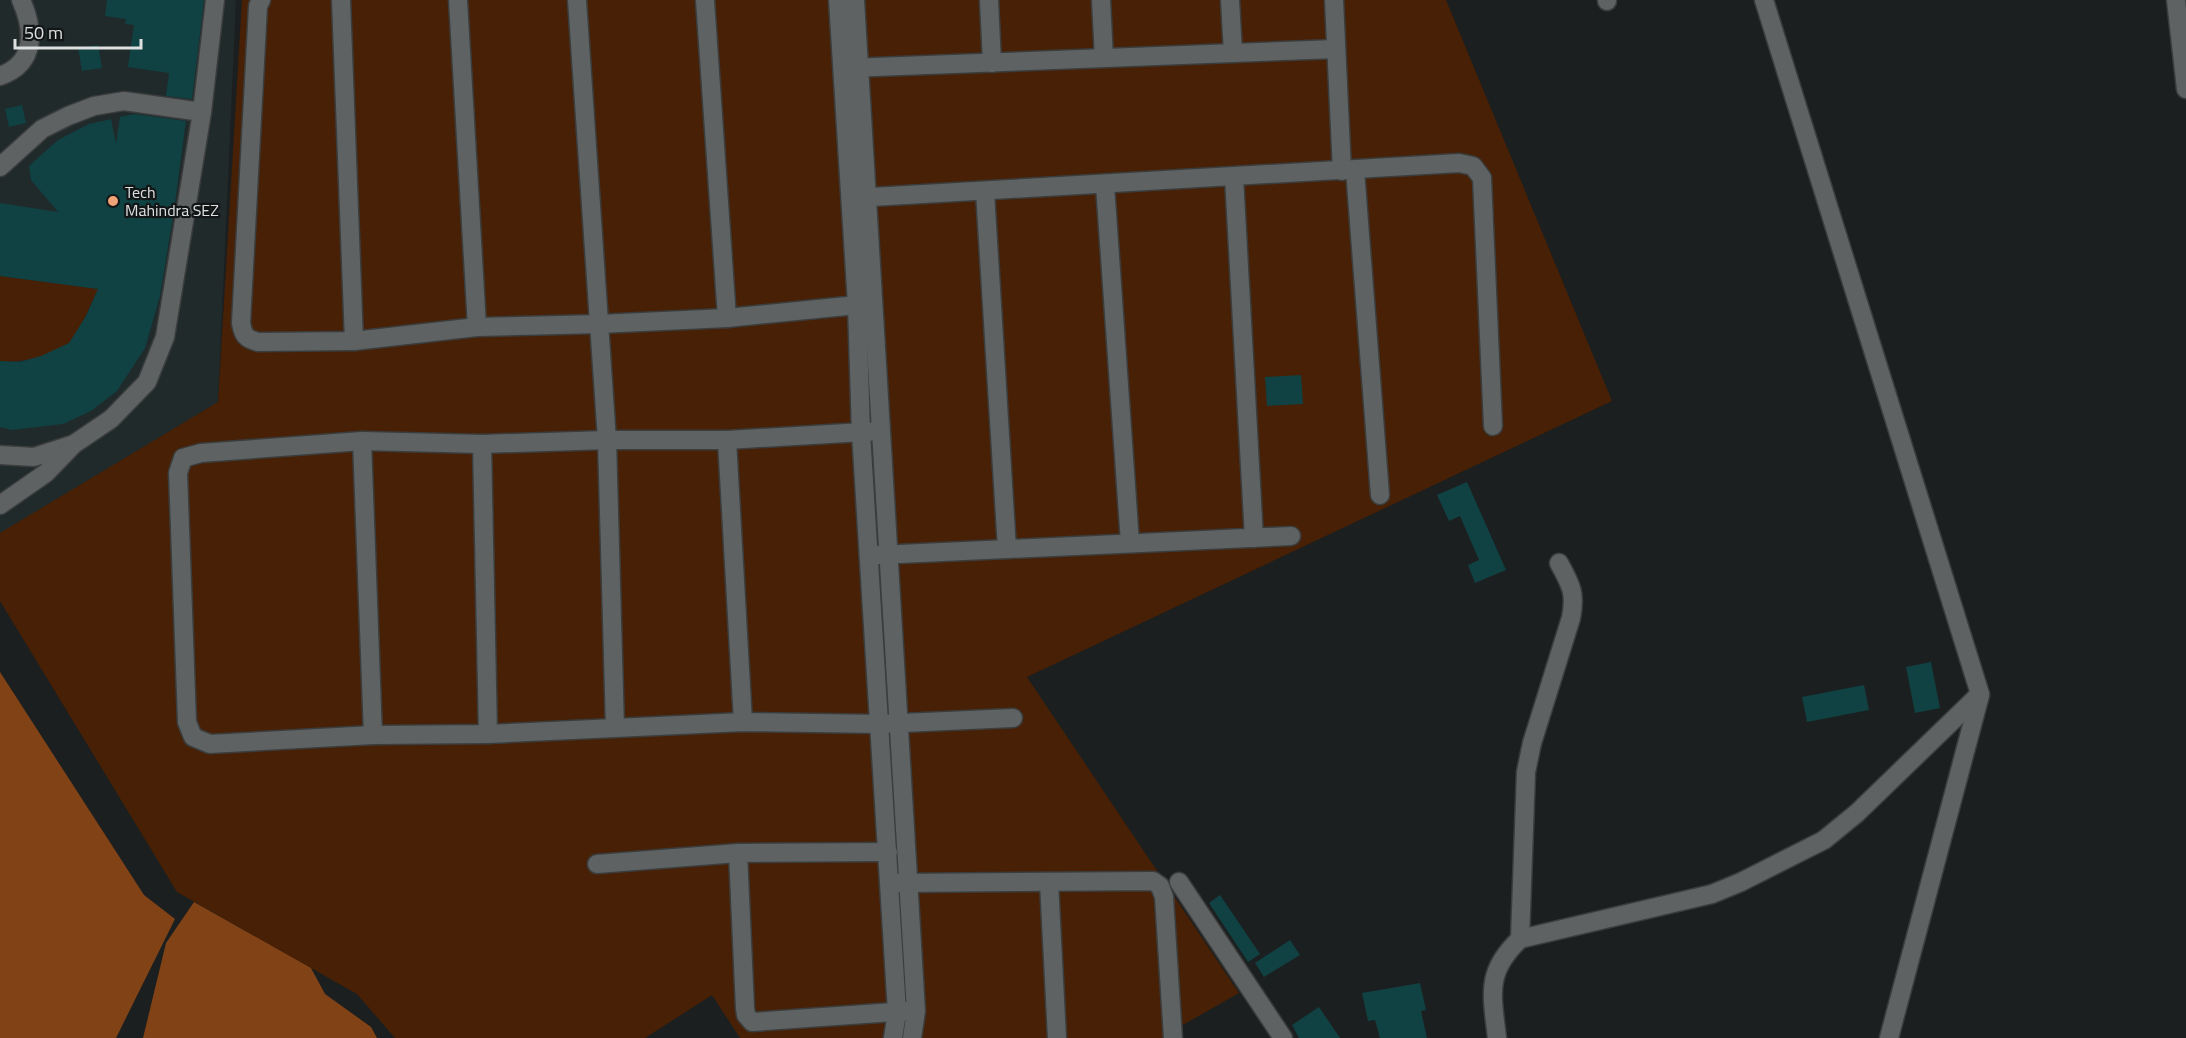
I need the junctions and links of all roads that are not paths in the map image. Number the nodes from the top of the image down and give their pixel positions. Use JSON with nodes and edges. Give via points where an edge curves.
{"nodes":[{"id":1,"x":21,"y":0,"type":"edge"},
{"id":2,"x":215,"y":0,"type":"edge"},
{"id":3,"x":261,"y":0,"type":"edge"},
{"id":4,"x":341,"y":0,"type":"edge"},
{"id":5,"x":458,"y":0,"type":"edge"},
{"id":6,"x":577,"y":0,"type":"edge"},
{"id":7,"x":705,"y":0,"type":"edge"},
{"id":8,"x":838,"y":0,"type":"edge"},
{"id":9,"x":855,"y":0,"type":"edge"},
{"id":10,"x":989,"y":0,"type":"edge"},
{"id":11,"x":1101,"y":0,"type":"edge"},
{"id":12,"x":1230,"y":0,"type":"edge"},
{"id":13,"x":1334,"y":0,"type":"edge"},
{"id":14,"x":1764,"y":0,"type":"edge"},
{"id":15,"x":2176,"y":0,"type":"edge"},
{"id":16,"x":1336,"y":49,"type":"junction"},
{"id":17,"x":1233,"y":53,"type":"junction"},
{"id":18,"x":1104,"y":58,"type":"junction"},
{"id":19,"x":992,"y":63,"type":"junction"},
{"id":20,"x":850,"y":68,"type":"junction"},
{"id":21,"x":0,"y":76,"type":"edge"},
{"id":22,"x":2186,"y":89,"type":"edge"},
{"id":23,"x":202,"y":112,"type":"junction"},
{"id":24,"x":0,"y":167,"type":"edge"},
{"id":25,"x":1349,"y":171,"type":"junction"},
{"id":26,"x":1234,"y":177,"type":"junction"},
{"id":27,"x":1105,"y":185,"type":"junction"},
{"id":28,"x":985,"y":192,"type":"junction"},
{"id":29,"x":858,"y":198,"type":"junction"},
{"id":30,"x":857,"y":305,"type":"junction"},
{"id":31,"x":874,"y":312,"type":"junction"},
{"id":32,"x":727,"y":318,"type":"junction"},
{"id":33,"x":599,"y":324,"type":"junction"},
{"id":34,"x":477,"y":327,"type":"junction"},
{"id":35,"x":354,"y":341,"type":"junction"},
{"id":36,"x":1493,"y":426,"type":"dead end"},
{"id":37,"x":880,"y":431,"type":"junction"},
{"id":38,"x":861,"y":433,"type":"junction"},
{"id":39,"x":607,"y":440,"type":"junction"},
{"id":40,"x":727,"y":440,"type":"junction"},
{"id":41,"x":362,"y":441,"type":"junction"},
{"id":42,"x":74,"y":444,"type":"junction"},
{"id":43,"x":482,"y":444,"type":"junction"},
{"id":44,"x":0,"y":455,"type":"edge"},
{"id":45,"x":1380,"y":495,"type":"dead end"},
{"id":46,"x":0,"y":505,"type":"edge"},
{"id":47,"x":1291,"y":536,"type":"dead end"},
{"id":48,"x":1254,"y":538,"type":"junction"},
{"id":49,"x":1130,"y":543,"type":"junction"},
{"id":50,"x":1007,"y":549,"type":"junction"},
{"id":51,"x":879,"y":555,"type":"junction"},
{"id":52,"x":1559,"y":563,"type":"dead end"},
{"id":53,"x":1980,"y":694,"type":"junction"},
{"id":54,"x":1013,"y":718,"type":"dead end"},
{"id":55,"x":743,"y":722,"type":"junction"},
{"id":56,"x":889,"y":723,"type":"junction"},
{"id":57,"x":615,"y":728,"type":"junction"},
{"id":58,"x":488,"y":734,"type":"junction"},
{"id":59,"x":373,"y":735,"type":"junction"},
{"id":60,"x":888,"y":852,"type":"junction"},
{"id":61,"x":738,"y":853,"type":"junction"},
{"id":62,"x":597,"y":864,"type":"dead end"},
{"id":63,"x":1049,"y":882,"type":"junction"},
{"id":64,"x":1179,"y":882,"type":"dead end"},
{"id":65,"x":898,"y":883,"type":"junction"},
{"id":66,"x":1520,"y":939,"type":"junction"},
{"id":67,"x":916,"y":1011,"type":"junction"},
{"id":68,"x":897,"y":1012,"type":"junction"},
{"id":69,"x":893,"y":1038,"type":"edge"},
{"id":70,"x":912,"y":1038,"type":"edge"},
{"id":71,"x":1057,"y":1038,"type":"edge"},
{"id":72,"x":1173,"y":1038,"type":"edge"},
{"id":73,"x":1283,"y":1038,"type":"edge"},
{"id":74,"x":1497,"y":1038,"type":"edge"},
{"id":75,"x":1889,"y":1038,"type":"edge"}],
"edges":[{"from":1,"to":21,"type":"street","via":[[31,30],[30,46],[22,61]]},
{"from":2,"to":23,"type":"street"},
{"from":3,"to":35,"type":"street","via":[[243,333],[258,342]]},
{"from":4,"to":35,"type":"street"},
{"from":5,"to":34,"type":"street"},
{"from":6,"to":33,"type":"street"},
{"from":7,"to":32,"type":"street"},
{"from":8,"to":20,"type":"street"},
{"from":9,"to":20,"type":"street"},
{"from":10,"to":19,"type":"street"},
{"from":11,"to":18,"type":"street"},
{"from":12,"to":17,"type":"street"},
{"from":13,"to":16,"type":"street"},
{"from":14,"to":53,"type":"street"},
{"from":15,"to":22,"type":"street"},
{"from":16,"to":17,"type":"street"},
{"from":16,"to":25,"type":"street"},
{"from":17,"to":18,"type":"street"},
{"from":18,"to":19,"type":"street"},
{"from":19,"to":20,"type":"street"},
{"from":20,"to":29,"type":"street"},
{"from":23,"to":24,"type":"street","via":[[124,101],[94,106],[42,129]]},
{"from":23,"to":42,"type":"street","via":[[165,337],[147,382],[111,419]]},
{"from":25,"to":26,"type":"street"},
{"from":25,"to":36,"type":"street","via":[[1459,163],[1473,166],[1482,178]]},
{"from":25,"to":45,"type":"street"},
{"from":26,"to":27,"type":"street"},
{"from":26,"to":48,"type":"street"},
{"from":27,"to":28,"type":"street"},
{"from":27,"to":49,"type":"street"},
{"from":28,"to":29,"type":"street"},
{"from":28,"to":50,"type":"street"},
{"from":29,"to":30,"type":"street"},
{"from":29,"to":31,"type":"street"},
{"from":30,"to":31,"type":"street"},
{"from":30,"to":32,"type":"street"},
{"from":30,"to":38,"type":"street"},
{"from":31,"to":37,"type":"street"},
{"from":32,"to":33,"type":"street"},
{"from":33,"to":34,"type":"street"},
{"from":33,"to":39,"type":"street"},
{"from":34,"to":35,"type":"street"},
{"from":37,"to":38,"type":"street"},
{"from":37,"to":51,"type":"street"},
{"from":38,"to":40,"type":"street"},
{"from":38,"to":51,"type":"street"},
{"from":39,"to":40,"type":"street"},
{"from":39,"to":43,"type":"street"},
{"from":39,"to":57,"type":"street"},
{"from":40,"to":55,"type":"street"},
{"from":41,"to":43,"type":"street"},
{"from":41,"to":59,"type":"street"},
{"from":41,"to":59,"type":"street","via":[[201,453],[183,458],[178,473],[187,722],[193,737],[210,744]]},
{"from":42,"to":44,"type":"street","via":[[34,457]]},
{"from":42,"to":46,"type":"street","via":[[46,472]]},
{"from":43,"to":58,"type":"street"},
{"from":47,"to":48,"type":"street"},
{"from":48,"to":49,"type":"street"},
{"from":49,"to":50,"type":"street"},
{"from":50,"to":51,"type":"street"},
{"from":51,"to":56,"type":"street"},
{"from":52,"to":66,"type":"street","via":[[1572,587],[1574,602],[1526,772]]},
{"from":53,"to":66,"type":"street","via":[[1824,840],[1712,894]]},
{"from":53,"to":75,"type":"street"},
{"from":54,"to":56,"type":"street"},
{"from":55,"to":56,"type":"street"},
{"from":55,"to":57,"type":"street"},
{"from":56,"to":60,"type":"street"},
{"from":56,"to":65,"type":"street"},
{"from":57,"to":58,"type":"street"},
{"from":58,"to":59,"type":"street"},
{"from":60,"to":61,"type":"street"},
{"from":60,"to":65,"type":"street"},
{"from":61,"to":62,"type":"street"},
{"from":61,"to":68,"type":"street","via":[[745,1008],[752,1022]]},
{"from":63,"to":65,"type":"street"},
{"from":63,"to":71,"type":"street"},
{"from":63,"to":72,"type":"street","via":[[1143,879],[1160,886],[1164,897]]},
{"from":64,"to":73,"type":"street"},
{"from":65,"to":67,"type":"street"},
{"from":65,"to":68,"type":"street"},
{"from":66,"to":74,"type":"street","via":[[1506,952],[1494,974]]},
{"from":67,"to":68,"type":"street"},
{"from":67,"to":70,"type":"street"},
{"from":68,"to":69,"type":"street"}]}
